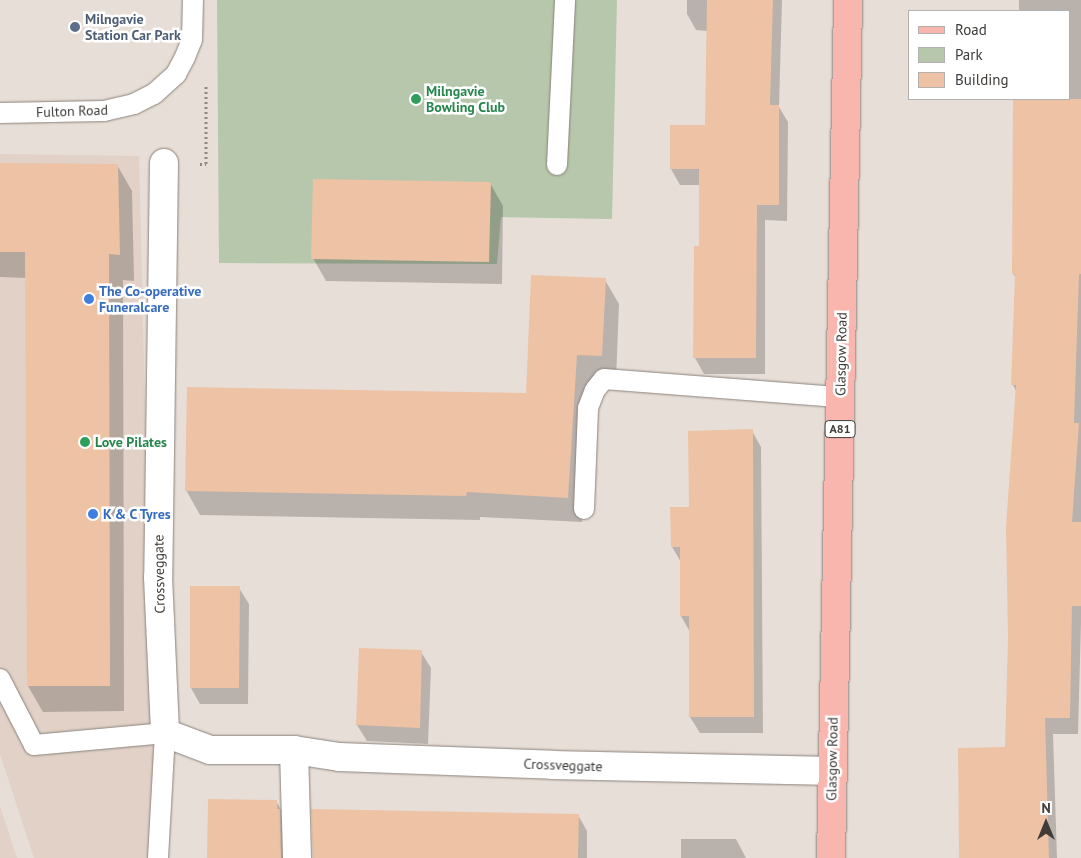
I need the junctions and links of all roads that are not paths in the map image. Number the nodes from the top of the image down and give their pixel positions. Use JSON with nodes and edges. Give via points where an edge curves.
{"nodes":[{"id":1,"x":193,"y":0,"type":"edge"},
{"id":2,"x":565,"y":0,"type":"edge"},
{"id":3,"x":848,"y":0,"type":"edge"},
{"id":4,"x":0,"y":113,"type":"edge"},
{"id":5,"x":164,"y":163,"type":"road end"},
{"id":6,"x":557,"y":165,"type":"dead end"},
{"id":7,"x":840,"y":397,"type":"junction"},
{"id":8,"x":584,"y":509,"type":"dead end"},
{"id":9,"x":0,"y":679,"type":"edge"},
{"id":10,"x":165,"y":733,"type":"junction"},
{"id":11,"x":294,"y":750,"type":"junction"},
{"id":12,"x":832,"y":771,"type":"junction"},
{"id":13,"x":158,"y":858,"type":"edge"},
{"id":14,"x":298,"y":858,"type":"edge"},
{"id":15,"x":831,"y":858,"type":"edge"}],
"edges":[{"from":1,"to":4,"type":"lane","name":"Fulton Road","via":[[192,40],[176,74],[154,94],[134,104],[104,111]]},
{"from":2,"to":6,"type":"lane"},
{"from":3,"to":7,"type":"main road","name":"Glasgow Road","number":"A81"},
{"from":5,"to":10,"type":"street","name":"Crossveggate","via":[[158,577]]},
{"from":7,"to":8,"type":"lane","via":[[604,379],[595,390],[588,408]]},
{"from":7,"to":12,"type":"main road","name":"Glasgow Road","number":"A81"},
{"from":9,"to":10,"type":"lane","via":[[34,745]]},
{"from":10,"to":11,"type":"street","name":"Crossveggate","via":[[210,750]]},
{"from":10,"to":13,"type":"lane"},
{"from":11,"to":12,"type":"street","name":"Crossveggate","via":[[339,756],[553,765]]},
{"from":11,"to":14,"type":"street"},
{"from":12,"to":15,"type":"main road","name":"Glasgow Road","number":"A81"}]}
